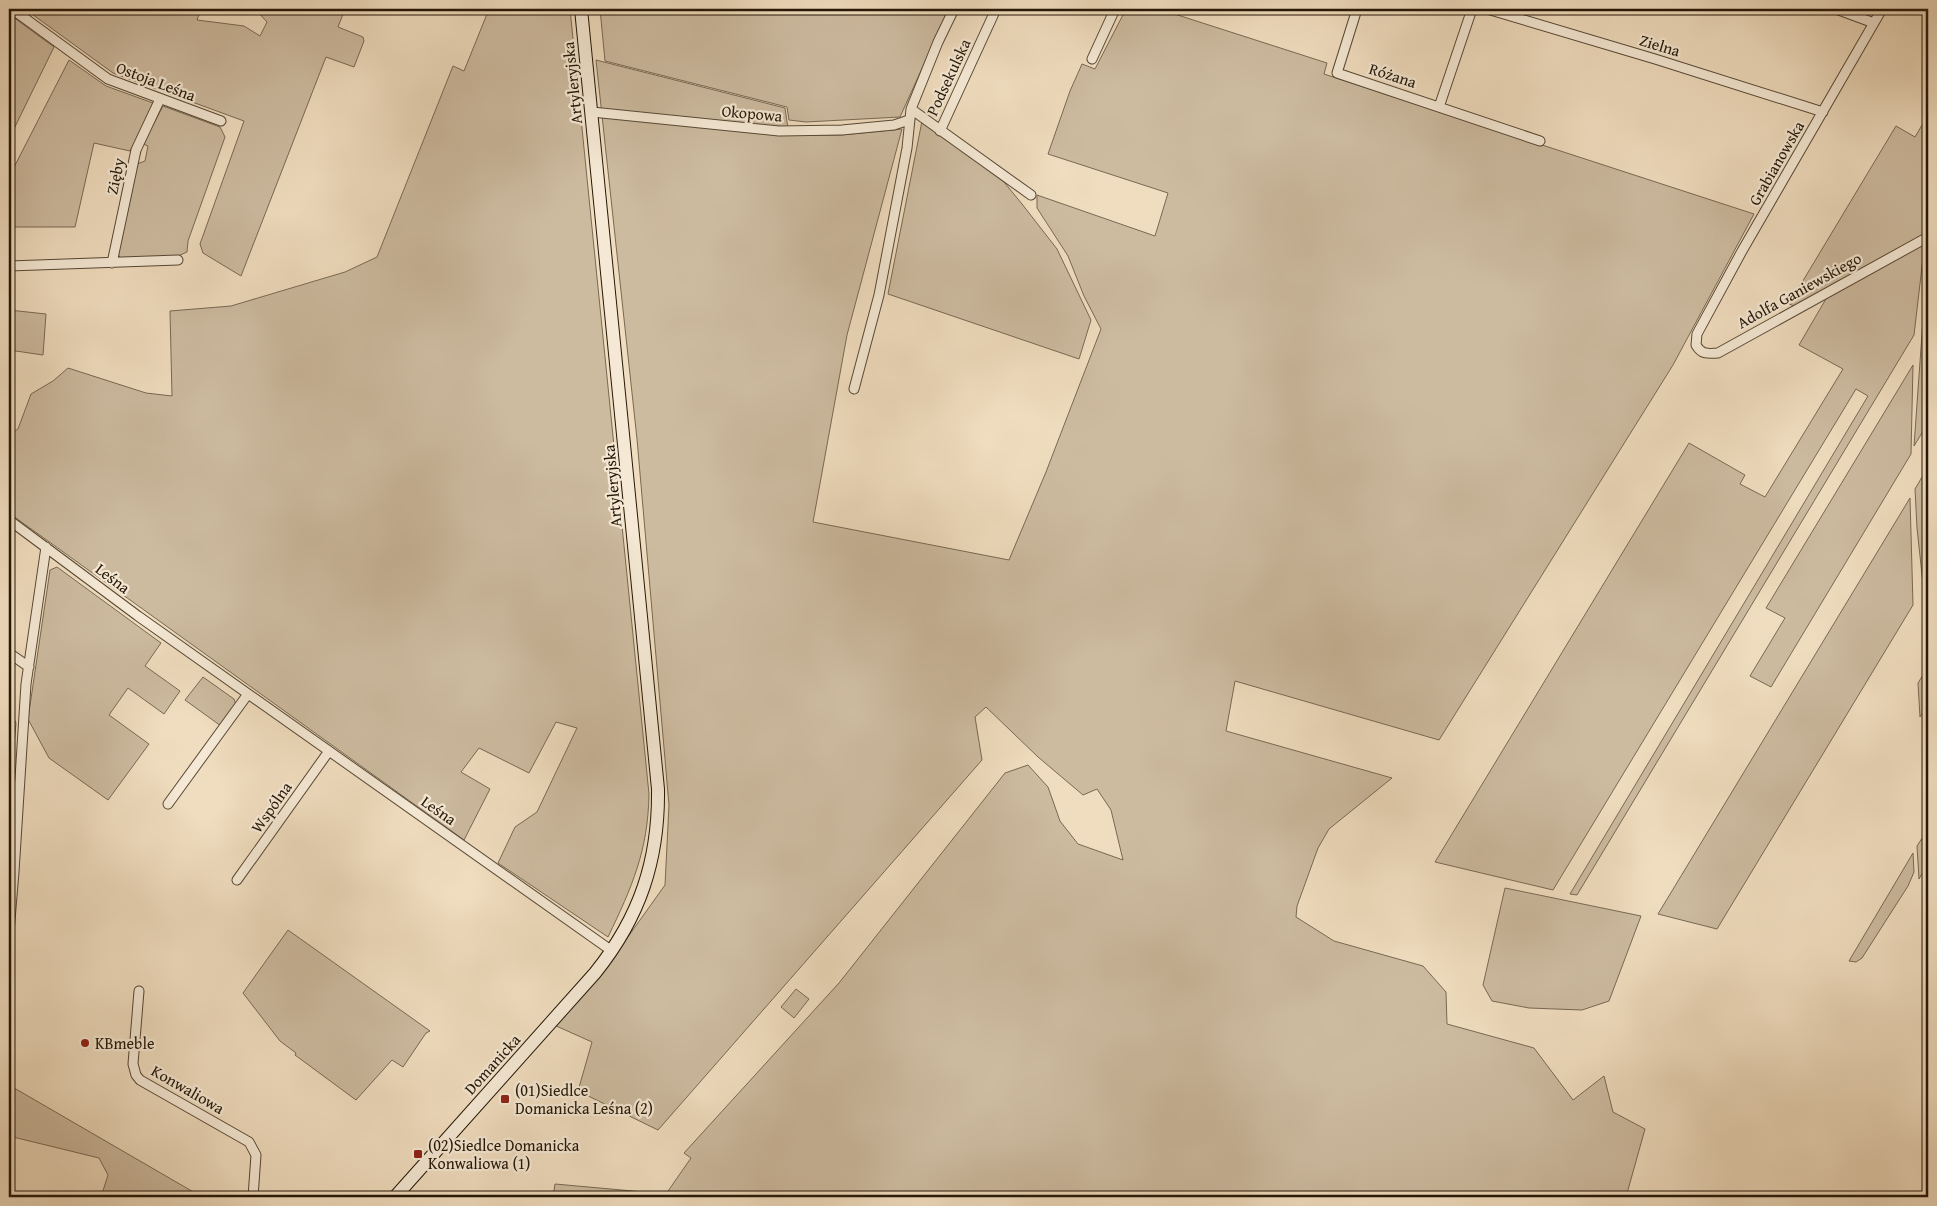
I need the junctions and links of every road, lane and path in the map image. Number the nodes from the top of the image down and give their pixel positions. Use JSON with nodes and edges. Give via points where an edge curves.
{"nodes":[{"id":1,"x":12,"y":9,"type":"edge"},
{"id":2,"x":581,"y":9,"type":"edge"},
{"id":3,"x":954,"y":9,"type":"edge"},
{"id":4,"x":996,"y":9,"type":"edge"},
{"id":5,"x":1115,"y":9,"type":"edge"},
{"id":6,"x":1356,"y":9,"type":"edge"},
{"id":7,"x":1472,"y":9,"type":"edge"},
{"id":8,"x":1487,"y":9,"type":"edge"},
{"id":9,"x":1836,"y":9,"type":"edge"},
{"id":10,"x":1882,"y":9,"type":"edge"},
{"id":11,"x":1874,"y":23,"type":"junction"},
{"id":12,"x":1092,"y":59,"type":"dead end"},
{"id":13,"x":160,"y":99,"type":"junction"},
{"id":14,"x":1439,"y":107,"type":"junction"},
{"id":15,"x":911,"y":109,"type":"junction"},
{"id":16,"x":592,"y":112,"type":"junction"},
{"id":17,"x":1823,"y":112,"type":"junction"},
{"id":18,"x":908,"y":120,"type":"junction"},
{"id":19,"x":221,"y":121,"type":"dead end"},
{"id":20,"x":940,"y":131,"type":"junction"},
{"id":21,"x":1540,"y":141,"type":"dead end"},
{"id":22,"x":1031,"y":195,"type":"dead end"},
{"id":23,"x":1928,"y":236,"type":"edge"},
{"id":24,"x":178,"y":260,"type":"dead end"},
{"id":25,"x":112,"y":263,"type":"junction"},
{"id":26,"x":9,"y":266,"type":"edge"},
{"id":27,"x":1697,"y":334,"type":"joint"},
{"id":28,"x":854,"y":389,"type":"dead end"},
{"id":29,"x":9,"y":520,"type":"edge"},
{"id":30,"x":46,"y":547,"type":"junction"},
{"id":31,"x":9,"y":653,"type":"edge"},
{"id":32,"x":29,"y":667,"type":"junction"},
{"id":33,"x":248,"y":694,"type":"junction"},
{"id":34,"x":329,"y":751,"type":"junction"},
{"id":35,"x":9,"y":785,"type":"edge"},
{"id":36,"x":19,"y":787,"type":"junction"},
{"id":37,"x":168,"y":804,"type":"dead end"},
{"id":38,"x":12,"y":871,"type":"edge"},
{"id":39,"x":237,"y":880,"type":"dead end"},
{"id":40,"x":9,"y":932,"type":"edge"},
{"id":41,"x":612,"y":951,"type":"junction"},
{"id":42,"x":140,"y":991,"type":"dead end"},
{"id":43,"x":252,"y":1197,"type":"edge"},
{"id":44,"x":395,"y":1197,"type":"edge"}],
"edges":[{"from":1,"to":13,"type":"street","name":"Ostoja Leśna","via":[[108,79]]},
{"from":2,"to":16,"type":"street","name":"Artyleryjska"},
{"from":3,"to":15,"type":"street"},
{"from":4,"to":20,"type":"street","name":"Podsekulska"},
{"from":5,"to":12,"type":"street"},
{"from":6,"to":14,"type":"street","name":"Różana","via":[[1337,73]]},
{"from":7,"to":14,"type":"street"},
{"from":8,"to":17,"type":"street","name":"Zielna"},
{"from":9,"to":11,"type":"street"},
{"from":10,"to":11,"type":"street","name":"Grabianowska"},
{"from":11,"to":17,"type":"street","name":"Grabianowska"},
{"from":13,"to":19,"type":"street","name":"Ostoja Leśna"},
{"from":13,"to":25,"type":"street","name":"Zięby","via":[[136,150]]},
{"from":14,"to":21,"type":"street","name":"Różana"},
{"from":15,"to":18,"type":"street"},
{"from":15,"to":20,"type":"street","name":"Podsekulska"},
{"from":16,"to":18,"type":"street","name":"Okopowa","via":[[779,131],[842,130],[894,125]]},
{"from":16,"to":41,"type":"street","name":"Artyleryjska","via":[[658,789],[657,826],[647,877],[639,902]]},
{"from":17,"to":27,"type":"street","name":"Grabianowska"},
{"from":18,"to":28,"type":"street","via":[[906,148],[879,295]]},
{"from":20,"to":22,"type":"street","name":"Podsekulska"},
{"from":23,"to":27,"type":"street","name":"Adolfa Ganiewskiego","via":[[1718,353],[1707,354],[1699,350]]},
{"from":24,"to":25,"type":"street"},
{"from":25,"to":26,"type":"street"},
{"from":29,"to":30,"type":"street","name":"Leśna"},
{"from":30,"to":32,"type":"street"},
{"from":30,"to":33,"type":"street","name":"Leśna"},
{"from":31,"to":32,"type":"street"},
{"from":32,"to":36,"type":"street"},
{"from":33,"to":34,"type":"street","name":"Leśna"},
{"from":33,"to":37,"type":"street"},
{"from":34,"to":39,"type":"street","name":"Wspólna"},
{"from":34,"to":41,"type":"street","name":"Leśna"},
{"from":35,"to":36,"type":"street"},
{"from":36,"to":38,"type":"street"},
{"from":38,"to":40,"type":"street"},
{"from":41,"to":44,"type":"street","name":"Domanicka"},
{"from":42,"to":43,"type":"street","name":"Konwaliowa","via":[[133,1064],[136,1075],[249,1142],[256,1155]]}]}
